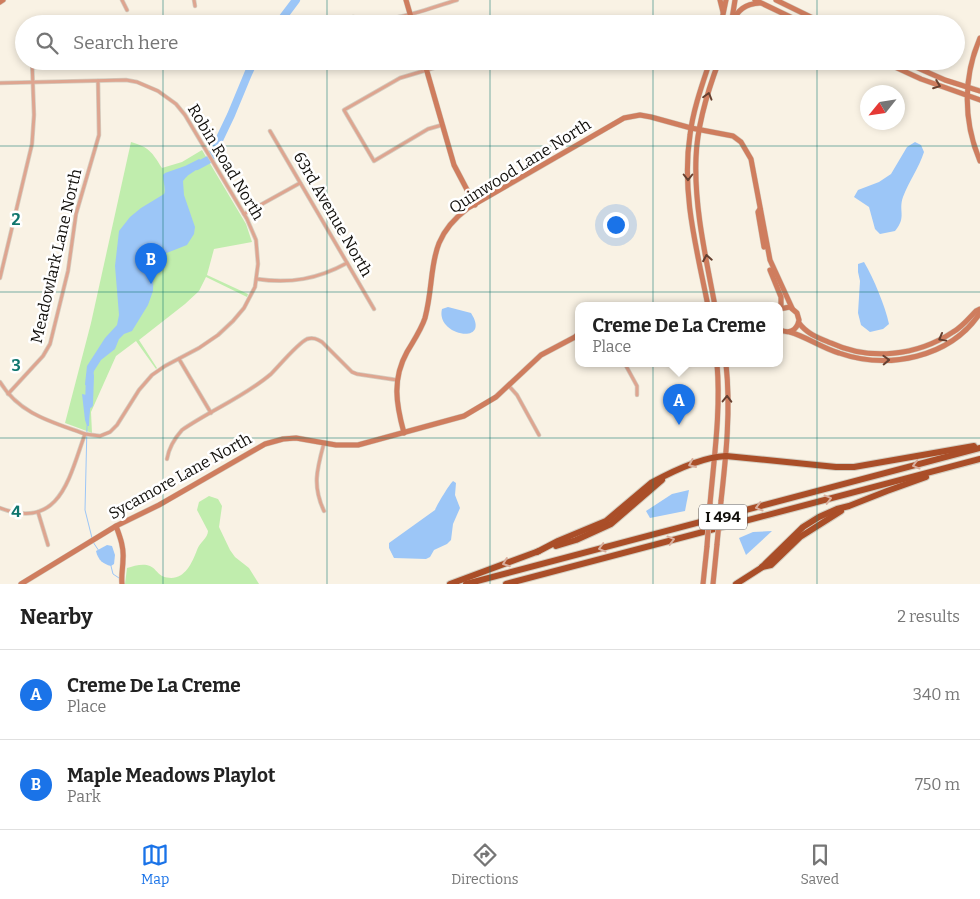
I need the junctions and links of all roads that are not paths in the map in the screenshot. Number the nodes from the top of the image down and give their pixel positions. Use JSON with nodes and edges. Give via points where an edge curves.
{"nodes":[{"id":1,"x":122,"y":0,"type":"edge"},
{"id":2,"x":194,"y":0,"type":"edge"},
{"id":3,"x":406,"y":0,"type":"edge"},
{"id":4,"x":457,"y":0,"type":"edge"},
{"id":5,"x":720,"y":0,"type":"edge"},
{"id":6,"x":726,"y":0,"type":"edge"},
{"id":7,"x":735,"y":0,"type":"edge"},
{"id":8,"x":755,"y":0,"type":"edge"},
{"id":9,"x":776,"y":0,"type":"edge"},
{"id":10,"x":784,"y":0,"type":"edge"},
{"id":11,"x":761,"y":3,"type":"junction"},
{"id":12,"x":195,"y":6,"type":"dead end"},
{"id":13,"x":127,"y":10,"type":"dead end"},
{"id":14,"x":802,"y":12,"type":"junction"},
{"id":15,"x":410,"y":14,"type":"junction"},
{"id":16,"x":405,"y":15,"type":"edge"},
{"id":17,"x":724,"y":15,"type":"joint"},
{"id":18,"x":732,"y":15,"type":"edge"},
{"id":19,"x":737,"y":15,"type":"edge"},
{"id":20,"x":786,"y":15,"type":"edge"},
{"id":21,"x":808,"y":15,"type":"edge"},
{"id":22,"x":980,"y":38,"type":"edge"},
{"id":23,"x":32,"y":70,"type":"edge"},
{"id":24,"x":426,"y":70,"type":"joint"},
{"id":25,"x":707,"y":70,"type":"edge"},
{"id":26,"x":716,"y":70,"type":"edge"},
{"id":27,"x":902,"y":70,"type":"edge"},
{"id":28,"x":924,"y":70,"type":"edge"},
{"id":29,"x":98,"y":81,"type":"junction"},
{"id":30,"x":0,"y":83,"type":"edge"},
{"id":31,"x":33,"y":83,"type":"junction"},
{"id":32,"x":967,"y":87,"type":"junction"},
{"id":33,"x":980,"y":91,"type":"edge"},
{"id":34,"x":967,"y":96,"type":"junction"},
{"id":35,"x":980,"y":100,"type":"edge"},
{"id":36,"x":442,"y":125,"type":"junction"},
{"id":37,"x":691,"y":128,"type":"junction"},
{"id":38,"x":699,"y":130,"type":"junction"},
{"id":39,"x":270,"y":132,"type":"dead end"},
{"id":40,"x":980,"y":161,"type":"edge"},
{"id":41,"x":300,"y":183,"type":"junction"},
{"id":42,"x":475,"y":205,"type":"junction"},
{"id":43,"x":244,"y":214,"type":"junction"},
{"id":44,"x":768,"y":259,"type":"junction"},
{"id":45,"x":346,"y":263,"type":"junction"},
{"id":46,"x":0,"y":278,"type":"edge"},
{"id":47,"x":257,"y":278,"type":"junction"},
{"id":48,"x":707,"y":302,"type":"edge"},
{"id":49,"x":714,"y":302,"type":"edge"},
{"id":50,"x":781,"y":302,"type":"edge"},
{"id":51,"x":783,"y":308,"type":"edge"},
{"id":52,"x":792,"y":308,"type":"junction"},
{"id":53,"x":374,"y":309,"type":"dead end"},
{"id":54,"x":980,"y":309,"type":"edge"},
{"id":55,"x":980,"y":314,"type":"edge"},
{"id":56,"x":798,"y":323,"type":"junction"},
{"id":57,"x":783,"y":331,"type":"edge"},
{"id":58,"x":790,"y":332,"type":"junction"},
{"id":59,"x":575,"y":338,"type":"edge"},
{"id":60,"x":179,"y":359,"type":"junction"},
{"id":61,"x":627,"y":367,"type":"edge"},
{"id":62,"x":717,"y":367,"type":"edge"},
{"id":63,"x":726,"y":367,"type":"edge"},
{"id":64,"x":397,"y":380,"type":"junction"},
{"id":65,"x":0,"y":382,"type":"edge"},
{"id":66,"x":508,"y":386,"type":"junction"},
{"id":67,"x":8,"y":394,"type":"junction"},
{"id":68,"x":637,"y":395,"type":"dead end"},
{"id":69,"x":211,"y":413,"type":"junction"},
{"id":70,"x":404,"y":433,"type":"junction"},
{"id":71,"x":86,"y":434,"type":"junction"},
{"id":72,"x":539,"y":435,"type":"dead end"},
{"id":73,"x":324,"y":443,"type":"junction"},
{"id":74,"x":980,"y":447,"type":"edge"},
{"id":75,"x":715,"y":456,"type":"junction"},
{"id":76,"x":726,"y":456,"type":"junction"},
{"id":77,"x":980,"y":459,"type":"edge"},
{"id":78,"x":167,"y":460,"type":"dead end"},
{"id":79,"x":0,"y":508,"type":"edge"},
{"id":80,"x":324,"y":511,"type":"dead end"},
{"id":81,"x":38,"y":512,"type":"junction"},
{"id":82,"x":116,"y":526,"type":"junction"},
{"id":83,"x":48,"y":545,"type":"dead end"},
{"id":84,"x":21,"y":584,"type":"edge"},
{"id":85,"x":122,"y":584,"type":"edge"},
{"id":86,"x":450,"y":584,"type":"edge"},
{"id":87,"x":466,"y":584,"type":"edge"},
{"id":88,"x":506,"y":584,"type":"edge"},
{"id":89,"x":703,"y":584,"type":"edge"},
{"id":90,"x":713,"y":584,"type":"edge"},
{"id":91,"x":736,"y":584,"type":"edge"}],
"edges":[{"from":1,"to":13,"type":"street"},
{"from":2,"to":12,"type":"street"},
{"from":3,"to":15,"type":"street"},
{"from":4,"to":15,"type":"street"},
{"from":5,"to":17,"type":"street"},
{"from":6,"to":17,"type":"street"},
{"from":7,"to":18,"type":"street"},
{"from":8,"to":11,"type":"street"},
{"from":9,"to":14,"type":"street"},
{"from":10,"to":14,"type":"street"},
{"from":11,"to":19,"type":"street","via":[[743,6]]},
{"from":11,"to":20,"type":"street"},
{"from":14,"to":21,"type":"street"},
{"from":15,"to":16,"type":"street"},
{"from":22,"to":32,"type":"street"},
{"from":23,"to":31,"type":"street"},
{"from":24,"to":36,"type":"street"},
{"from":24,"to":36,"type":"street","via":[[395,80],[344,110],[374,161],[428,129]]},
{"from":25,"to":37,"type":"street"},
{"from":38,"to":26,"type":"street","one_way":true},
{"from":27,"to":34,"type":"street","one_way":true},
{"from":28,"to":32,"type":"street"},
{"from":29,"to":31,"type":"street","name":"Robin Road North"},
{"from":29,"to":43,"type":"street","name":"Robin Road North","via":[[137,82],[176,104]]},
{"from":29,"to":67,"type":"street","name":"Meadowlark Lane North","via":[[99,135],[76,214],[68,270],[50,344]]},
{"from":30,"to":31,"type":"street","name":"Robin Road North"},
{"from":31,"to":46,"type":"street","via":[[32,144]]},
{"from":32,"to":33,"type":"street"},
{"from":32,"to":34,"type":"street"},
{"from":34,"to":35,"type":"street"},
{"from":34,"to":40,"type":"street","via":[[970,131]]},
{"from":36,"to":42,"type":"street","via":[[454,165]]},
{"from":37,"to":38,"type":"street","name":"Quinwood Lane North"},
{"from":37,"to":42,"type":"street","name":"Quinwood Lane North","via":[[645,116],[624,118]]},
{"from":37,"to":48,"type":"street","one_way":true,"via":[[689,203]]},
{"from":38,"to":44,"type":"street","name":"Quinwood Lane North","via":[[733,136],[741,142],[751,159]]},
{"from":49,"to":38,"type":"street","one_way":true,"via":[[696,194]]},
{"from":39,"to":41,"type":"street","name":"63rd Avenue North"},
{"from":41,"to":43,"type":"street"},
{"from":41,"to":45,"type":"street","name":"63rd Avenue North"},
{"from":42,"to":64,"type":"street","name":"Quinwood Lane North","via":[[451,223],[438,245],[424,319],[402,361]]},
{"from":43,"to":47,"type":"street","name":"Robin Road North","via":[[257,246]]},
{"from":44,"to":50,"type":"street"},
{"from":44,"to":52,"type":"street"},
{"from":45,"to":47,"type":"street","via":[[328,273],[302,280],[290,282]]},
{"from":45,"to":53,"type":"street","name":"63rd Avenue North"},
{"from":47,"to":60,"type":"street","name":"Robin Road North","via":[[250,298],[233,321],[212,339]]},
{"from":51,"to":52,"type":"street"},
{"from":52,"to":56,"type":"street","via":[[799,317]]},
{"from":54,"to":56,"type":"street","one_way":true,"via":[[954,332],[931,344],[889,354],[846,350],[810,334]]},
{"from":58,"to":55,"type":"street","one_way":true,"via":[[838,353],[872,361],[889,361],[933,351],[969,328]]},
{"from":56,"to":58,"type":"street"},
{"from":57,"to":58,"type":"street"},
{"from":59,"to":66,"type":"street","name":"Sycamore Lane North","via":[[541,355]]},
{"from":60,"to":69,"type":"street"},
{"from":60,"to":71,"type":"street","name":"Robin Road North","via":[[147,380],[110,432],[100,436]]},
{"from":61,"to":68,"type":"street","via":[[635,382]]},
{"from":62,"to":75,"type":"street"},
{"from":76,"to":63,"type":"street","one_way":true},
{"from":64,"to":69,"type":"street","via":[[352,372],[322,342],[310,338],[262,381]]},
{"from":64,"to":70,"type":"street","name":"Quinwood Lane North","via":[[396,400]]},
{"from":65,"to":67,"type":"street","name":"Robin Road North"},
{"from":66,"to":70,"type":"street","name":"Sycamore Lane North","via":[[464,416]]},
{"from":66,"to":72,"type":"street","via":[[517,395]]},
{"from":67,"to":71,"type":"street","name":"Robin Road North","via":[[25,410]]},
{"from":69,"to":78,"type":"street","via":[[182,430],[169,449]]},
{"from":70,"to":73,"type":"street","name":"Sycamore Lane North","via":[[358,445]]},
{"from":71,"to":81,"type":"street","via":[[61,496]]},
{"from":73,"to":80,"type":"street","via":[[316,481]]},
{"from":73,"to":82,"type":"street","name":"Sycamore Lane North","via":[[290,438],[266,444]]},
{"from":74,"to":76,"type":"highway","via":[[854,467]]},
{"from":74,"to":87,"type":"highway","number":"I 494","one_way":true},
{"from":75,"to":76,"type":"highway"},
{"from":75,"to":86,"type":"highway","one_way":true,"via":[[669,475],[611,524],[576,540]]},
{"from":75,"to":89,"type":"street","bridge":true},
{"from":76,"to":90,"type":"street","bridge":true},
{"from":88,"to":77,"type":"highway","number":"I 494","one_way":true},
{"from":77,"to":91,"type":"highway","via":[[837,509],[803,527],[761,568]]},
{"from":79,"to":81,"type":"street","via":[[24,514]]},
{"from":81,"to":83,"type":"street"},
{"from":82,"to":84,"type":"street","name":"Sycamore Lane North"},
{"from":82,"to":85,"type":"street","via":[[124,560]]}]}
